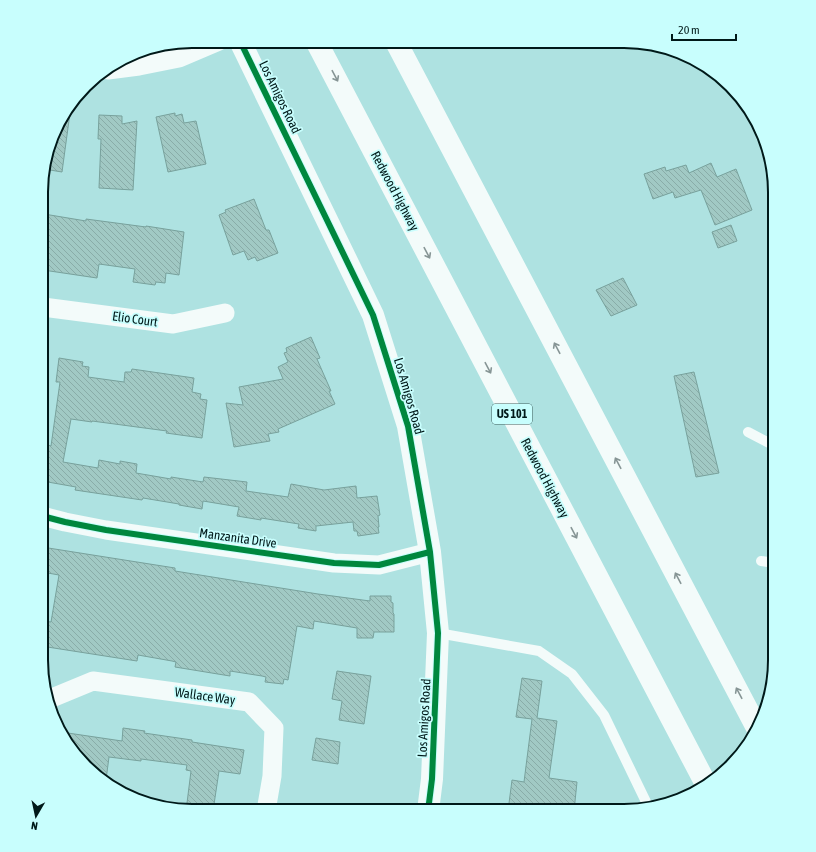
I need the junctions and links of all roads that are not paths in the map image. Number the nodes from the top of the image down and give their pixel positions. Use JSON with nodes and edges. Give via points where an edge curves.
{"nodes":[{"id":1,"x":203,"y":48,"type":"edge"},
{"id":2,"x":243,"y":48,"type":"edge"},
{"id":3,"x":320,"y":48,"type":"edge"},
{"id":4,"x":399,"y":48,"type":"edge"},
{"id":5,"x":117,"y":69,"type":"edge"},
{"id":6,"x":48,"y":307,"type":"edge"},
{"id":7,"x":226,"y":313,"type":"dead end"},
{"id":8,"x":748,"y":432,"type":"dead end"},
{"id":9,"x":768,"y":442,"type":"edge"},
{"id":10,"x":48,"y":518,"type":"edge"},
{"id":11,"x":430,"y":552,"type":"junction"},
{"id":12,"x":761,"y":561,"type":"dead end"},
{"id":13,"x":768,"y":562,"type":"edge"},
{"id":14,"x":438,"y":633,"type":"junction"},
{"id":15,"x":53,"y":697,"type":"edge"},
{"id":16,"x":754,"y":722,"type":"edge"},
{"id":17,"x":704,"y":780,"type":"edge"},
{"id":18,"x":646,"y":802,"type":"edge"},
{"id":19,"x":267,"y":804,"type":"edge"},
{"id":20,"x":429,"y":804,"type":"edge"}],
"edges":[{"from":1,"to":5,"type":"street","via":[[179,58]]},
{"from":2,"to":11,"type":"main road","name":"Los Amigos Road","via":[[373,315],[408,426]]},
{"from":3,"to":17,"type":"main road","name":"Redwood Highway","number":"US 101","one_way":true},
{"from":16,"to":4,"type":"main road","one_way":true},
{"from":6,"to":7,"type":"street","name":"Elio Court","via":[[173,324]]},
{"from":8,"to":9,"type":"lane"},
{"from":10,"to":11,"type":"street","name":"Manzanita Drive","via":[[106,530],[334,563],[379,565]]},
{"from":11,"to":14,"type":"main road","name":"Los Amigos Road"},
{"from":12,"to":13,"type":"lane"},
{"from":14,"to":18,"type":"lane","via":[[539,652],[572,674],[604,716]]},
{"from":14,"to":20,"type":"main road","name":"Los Amigos Road"},
{"from":15,"to":19,"type":"street","name":"Wallace Way","via":[[93,681],[249,702],[274,728],[272,776]]}]}
